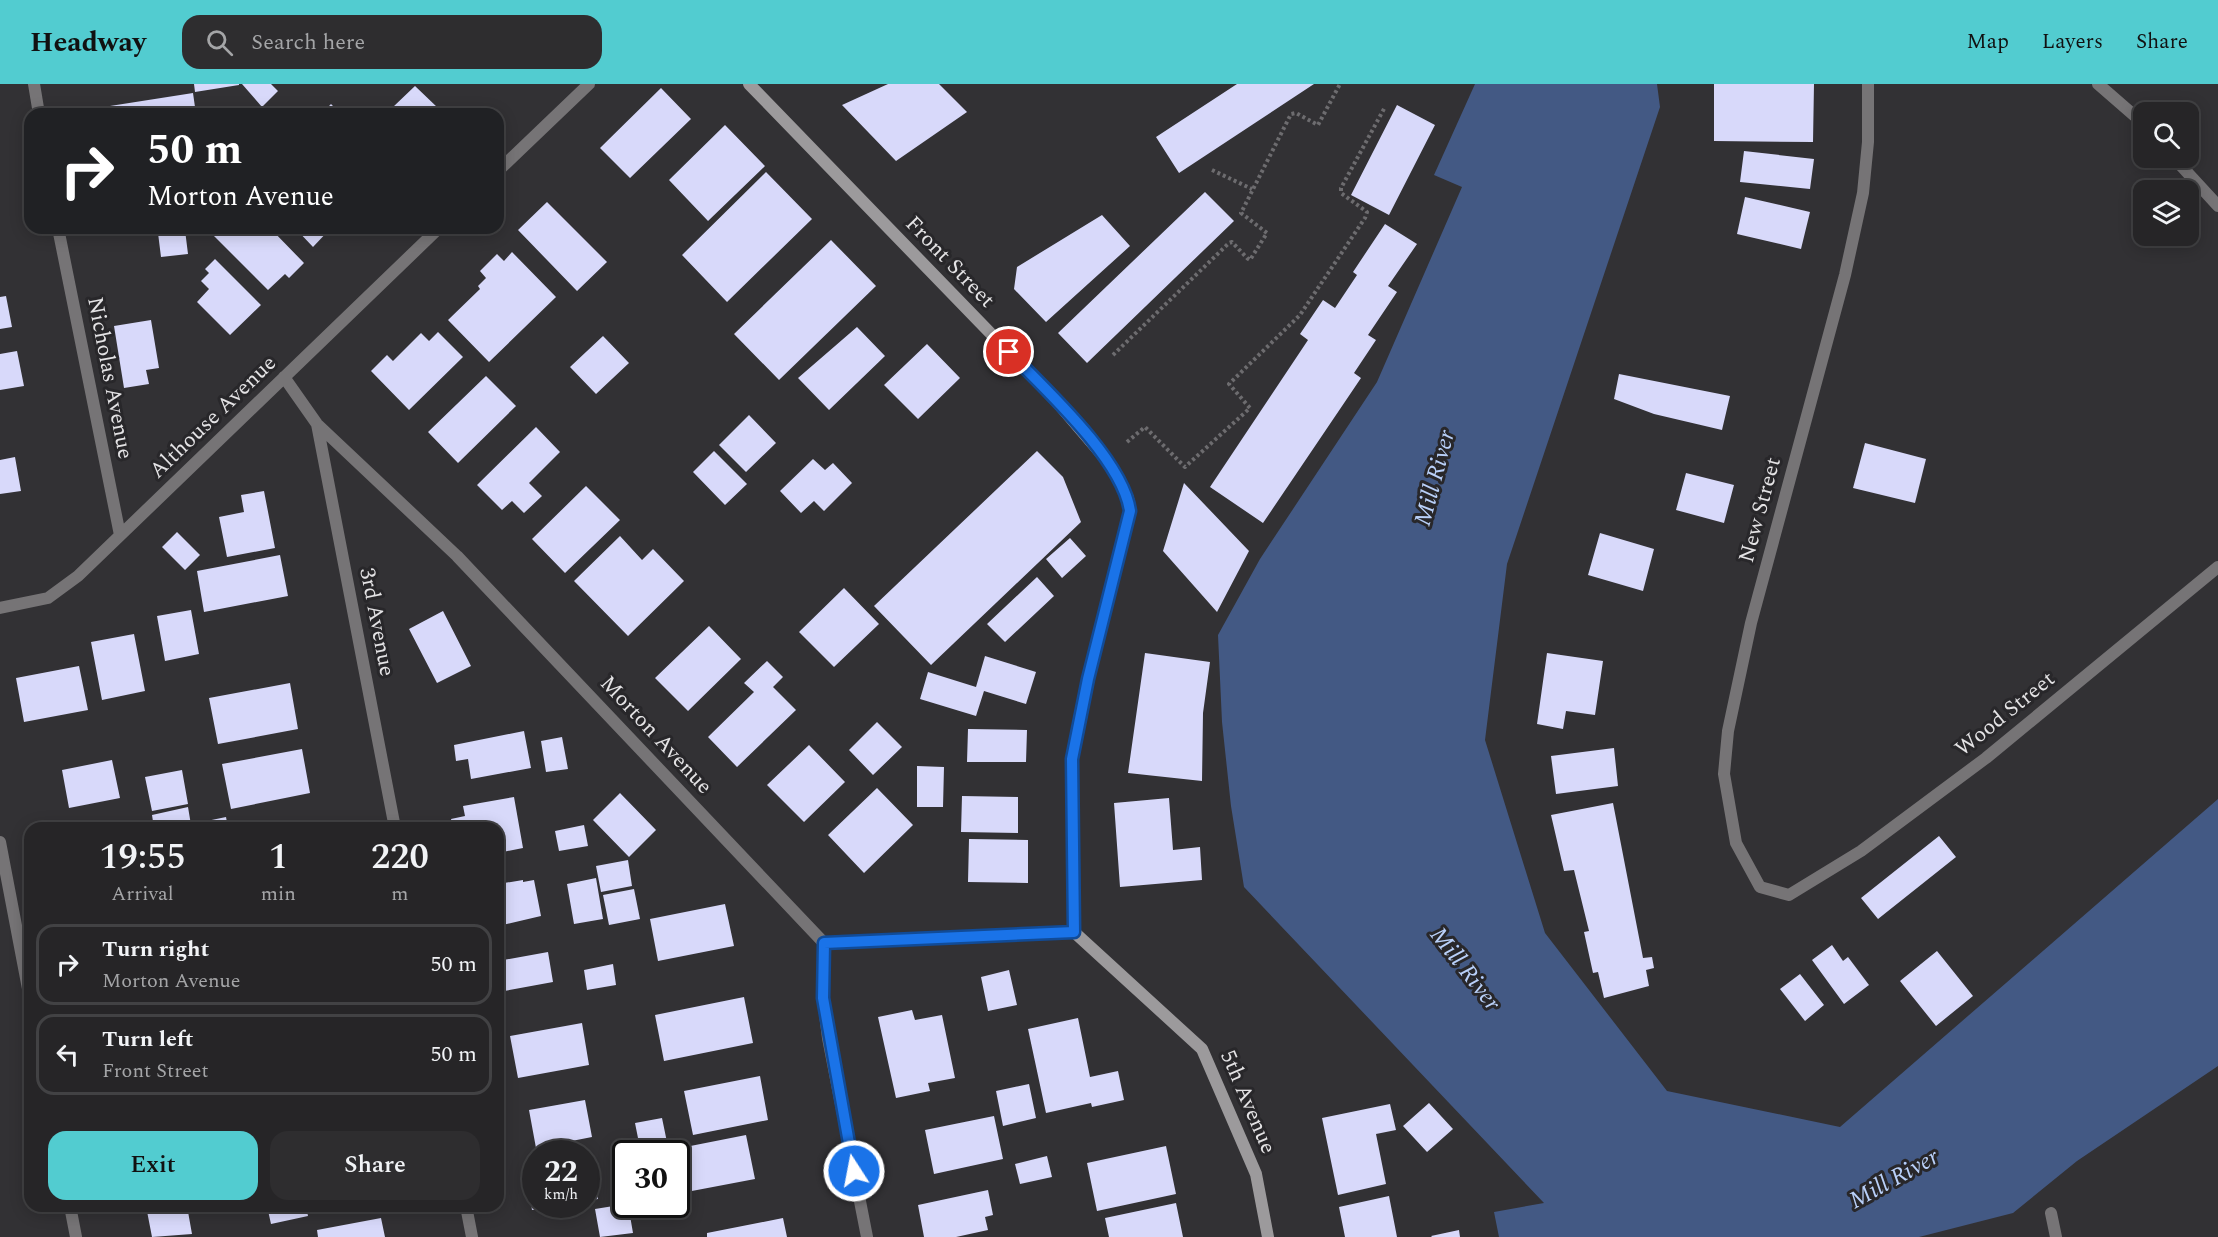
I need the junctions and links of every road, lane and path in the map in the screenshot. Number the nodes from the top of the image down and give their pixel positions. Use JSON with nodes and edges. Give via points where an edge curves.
{"nodes":[{"id":1,"x":34,"y":84,"type":"edge"},
{"id":2,"x":589,"y":84,"type":"edge"},
{"id":3,"x":749,"y":84,"type":"edge"},
{"id":4,"x":1340,"y":84,"type":"edge"},
{"id":5,"x":1868,"y":84,"type":"edge"},
{"id":6,"x":2098,"y":84,"type":"edge"},
{"id":7,"x":1385,"y":107,"type":"dead end"},
{"id":8,"x":38,"y":108,"type":"edge"},
{"id":9,"x":2133,"y":114,"type":"edge"},
{"id":10,"x":504,"y":165,"type":"edge"},
{"id":11,"x":2183,"y":168,"type":"edge"},
{"id":12,"x":1212,"y":170,"type":"dead end"},
{"id":13,"x":1252,"y":190,"type":"junction"},
{"id":14,"x":2218,"y":206,"type":"edge"},
{"id":15,"x":59,"y":234,"type":"edge"},
{"id":16,"x":433,"y":234,"type":"edge"},
{"id":17,"x":1113,"y":355,"type":"dead end"},
{"id":18,"x":284,"y":377,"type":"junction"},
{"id":19,"x":317,"y":424,"type":"junction"},
{"id":20,"x":1127,"y":442,"type":"dead end"},
{"id":21,"x":120,"y":536,"type":"junction"},
{"id":22,"x":2218,"y":567,"type":"edge"},
{"id":23,"x":0,"y":608,"type":"edge"},
{"id":24,"x":393,"y":822,"type":"edge"},
{"id":25,"x":0,"y":842,"type":"edge"},
{"id":26,"x":1811,"y":881,"type":"joint"},
{"id":27,"x":1074,"y":932,"type":"junction"},
{"id":28,"x":824,"y":943,"type":"junction"},
{"id":29,"x":24,"y":968,"type":"edge"},
{"id":30,"x":71,"y":1212,"type":"edge"},
{"id":31,"x":467,"y":1212,"type":"edge"},
{"id":32,"x":2051,"y":1213,"type":"dead end"},
{"id":33,"x":75,"y":1237,"type":"edge"},
{"id":34,"x":472,"y":1237,"type":"edge"},
{"id":35,"x":867,"y":1237,"type":"edge"},
{"id":36,"x":1268,"y":1237,"type":"edge"},
{"id":37,"x":2056,"y":1237,"type":"edge"}],
"edges":[{"from":1,"to":8,"type":"street"},
{"from":2,"to":10,"type":"street"},
{"from":3,"to":27,"type":"street","name":"Front Street","via":[[1057,402],[1110,464],[1128,498],[1130,511],[1072,759]]},
{"from":4,"to":13,"type":"path","via":[[1320,124],[1291,114]]},
{"from":5,"to":26,"type":"street","name":"New Street","via":[[1863,193],[1845,275],[1751,623],[1728,731],[1724,774],[1736,843],[1760,887],[1789,895]]},
{"from":6,"to":9,"type":"street"},
{"from":7,"to":20,"type":"path","via":[[1341,188],[1341,193],[1367,212],[1365,218],[1300,315],[1229,384],[1250,408],[1185,467],[1145,428]]},
{"from":11,"to":14,"type":"street"},
{"from":12,"to":13,"type":"path"},
{"from":13,"to":17,"type":"path","via":[[1242,216],[1268,233],[1250,260],[1232,242],[1228,243]]},
{"from":15,"to":21,"type":"street","name":"Nicholas Avenue"},
{"from":16,"to":18,"type":"street","name":"Althouse Avenue"},
{"from":18,"to":19,"type":"street","name":"Morton Avenue"},
{"from":18,"to":21,"type":"street","name":"Althouse Avenue"},
{"from":19,"to":24,"type":"street","name":"3rd Avenue"},
{"from":19,"to":28,"type":"street","name":"Morton Avenue","via":[[457,556]]},
{"from":21,"to":23,"type":"street","name":"Althouse Avenue","via":[[48,598]]},
{"from":22,"to":26,"type":"street","name":"Wood Street","via":[[1986,758],[1861,851]]},
{"from":25,"to":29,"type":"street"},
{"from":27,"to":28,"type":"street"},
{"from":27,"to":36,"type":"street","name":"5th Avenue","via":[[1202,1049],[1256,1173]]},
{"from":28,"to":35,"type":"street","via":[[823,998],[828,1038]]},
{"from":30,"to":33,"type":"street"},
{"from":31,"to":34,"type":"street"},
{"from":32,"to":37,"type":"street"}]}
